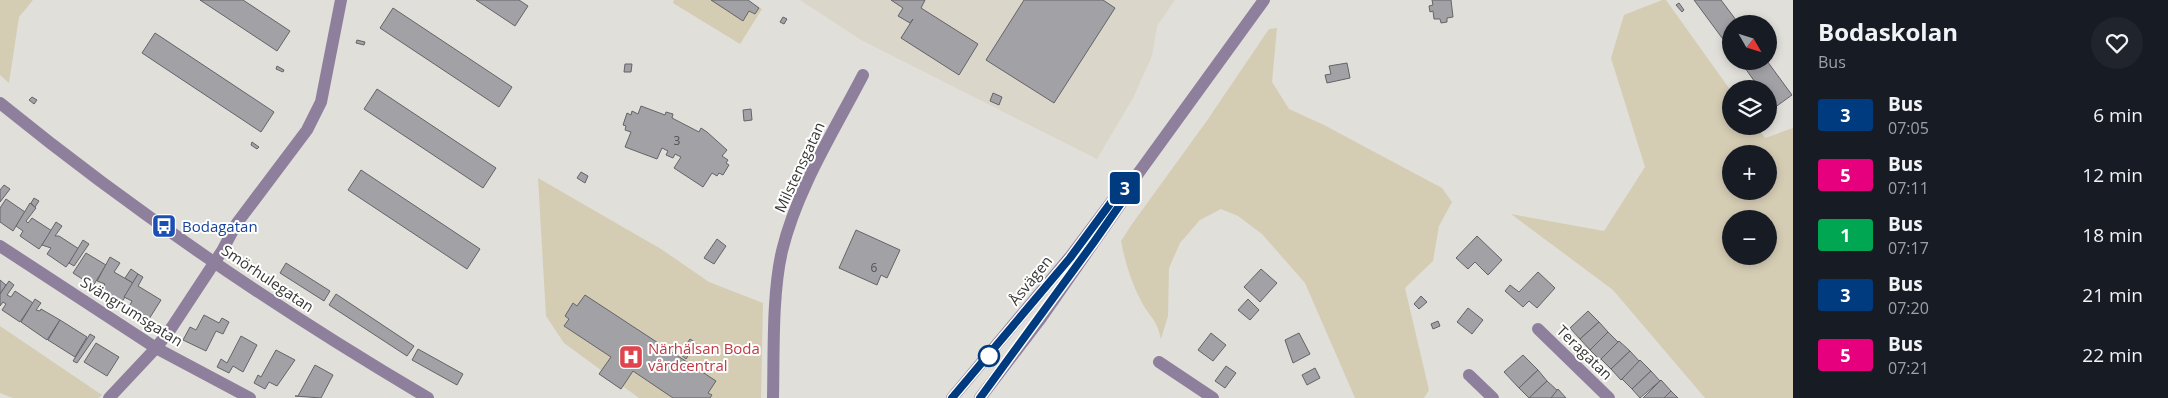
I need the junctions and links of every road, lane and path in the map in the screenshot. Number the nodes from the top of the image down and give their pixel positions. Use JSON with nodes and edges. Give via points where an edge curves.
{"nodes":[{"id":1,"x":341,"y":0,"type":"edge"},
{"id":2,"x":1264,"y":0,"type":"edge"},
{"id":3,"x":863,"y":76,"type":"dead end"},
{"id":4,"x":0,"y":103,"type":"edge"},
{"id":5,"x":1132,"y":182,"type":"junction"},
{"id":6,"x":0,"y":246,"type":"edge"},
{"id":7,"x":214,"y":261,"type":"junction"},
{"id":8,"x":1538,"y":329,"type":"dead end"},
{"id":9,"x":156,"y":348,"type":"junction"},
{"id":10,"x":1159,"y":362,"type":"dead end"},
{"id":11,"x":1469,"y":375,"type":"dead end"},
{"id":12,"x":109,"y":398,"type":"edge"},
{"id":13,"x":250,"y":398,"type":"edge"},
{"id":14,"x":428,"y":398,"type":"edge"},
{"id":15,"x":773,"y":398,"type":"edge"},
{"id":16,"x":952,"y":398,"type":"edge"},
{"id":17,"x":980,"y":398,"type":"edge"},
{"id":18,"x":1213,"y":398,"type":"edge"},
{"id":19,"x":1493,"y":398,"type":"edge"},
{"id":20,"x":1609,"y":398,"type":"edge"}],
"edges":[{"from":1,"to":7,"type":"street","via":[[322,102],[307,130],[237,223]]},
{"from":2,"to":5,"type":"street","name":"Åsvägen"},
{"from":3,"to":15,"type":"street","name":"Milstensgatan","via":[[795,210],[786,236],[779,271]]},
{"from":4,"to":7,"type":"street","name":"Smörhulegatan","via":[[72,160]]},
{"from":5,"to":16,"type":"street","name":"Åsvägen","via":[[1118,193],[1070,258]]},
{"from":5,"to":17,"type":"street","name":"Åsvägen","via":[[1099,235]]},
{"from":6,"to":9,"type":"street","name":"Svängrumsgatan"},
{"from":7,"to":9,"type":"street"},
{"from":7,"to":14,"type":"street","name":"Smörhulegatan"},
{"from":8,"to":20,"type":"street","name":"Teragatan"},
{"from":9,"to":12,"type":"street"},
{"from":9,"to":13,"type":"street","name":"Svängrumsgatan"},
{"from":10,"to":18,"type":"street"},
{"from":11,"to":19,"type":"street"}]}
